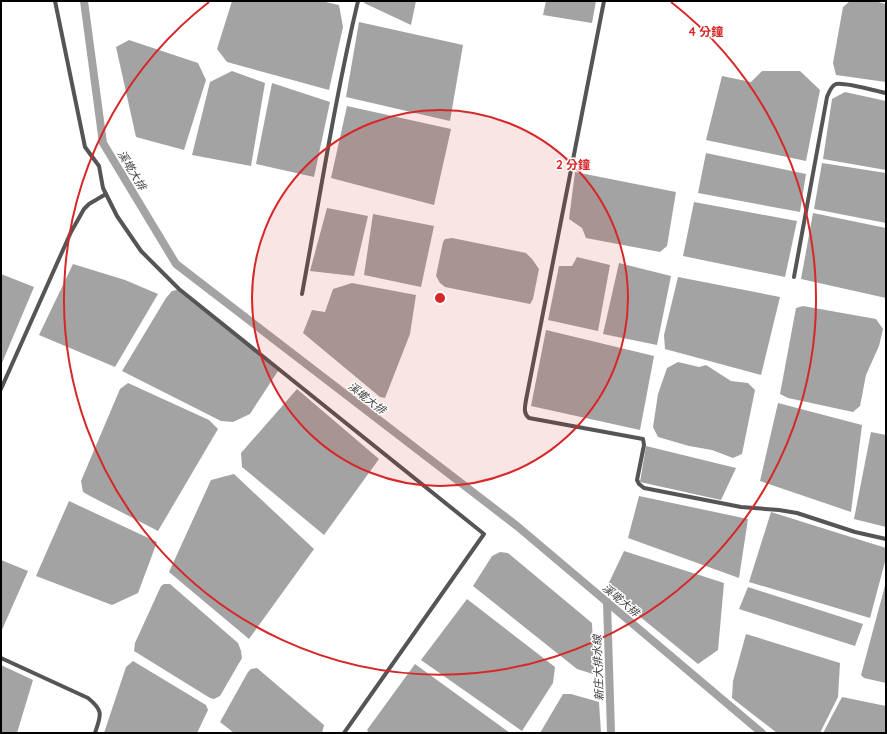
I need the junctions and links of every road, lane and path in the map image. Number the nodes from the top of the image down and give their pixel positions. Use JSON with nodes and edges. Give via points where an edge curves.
{"nodes":[{"id":1,"x":55,"y":1,"type":"edge"},
{"id":2,"x":358,"y":1,"type":"edge"},
{"id":3,"x":604,"y":1,"type":"edge"},
{"id":4,"x":886,"y":93,"type":"edge"},
{"id":5,"x":106,"y":194,"type":"junction"},
{"id":6,"x":794,"y":277,"type":"dead end"},
{"id":7,"x":302,"y":294,"type":"dead end"},
{"id":8,"x":1,"y":389,"type":"edge"},
{"id":9,"x":886,"y":539,"type":"edge"},
{"id":10,"x":1,"y":658,"type":"edge"},
{"id":11,"x":95,"y":733,"type":"edge"},
{"id":12,"x":344,"y":733,"type":"edge"}],
"edges":[{"from":1,"to":5,"type":"lane","via":[[85,147],[99,166]]},
{"from":2,"to":7,"type":"lane","via":[[341,77]]},
{"from":3,"to":9,"type":"lane","via":[[526,400],[526,415],[529,418],[643,439],[637,480],[644,488],[741,507],[797,513]]},
{"from":4,"to":6,"type":"lane","via":[[847,85],[836,84],[831,88],[827,96]]},
{"from":5,"to":8,"type":"lane","via":[[84,209],[71,232]]},
{"from":5,"to":12,"type":"lane","via":[[117,216],[141,251],[179,289],[484,534]]},
{"from":10,"to":11,"type":"lane","via":[[88,698],[97,705],[101,716]]}]}
